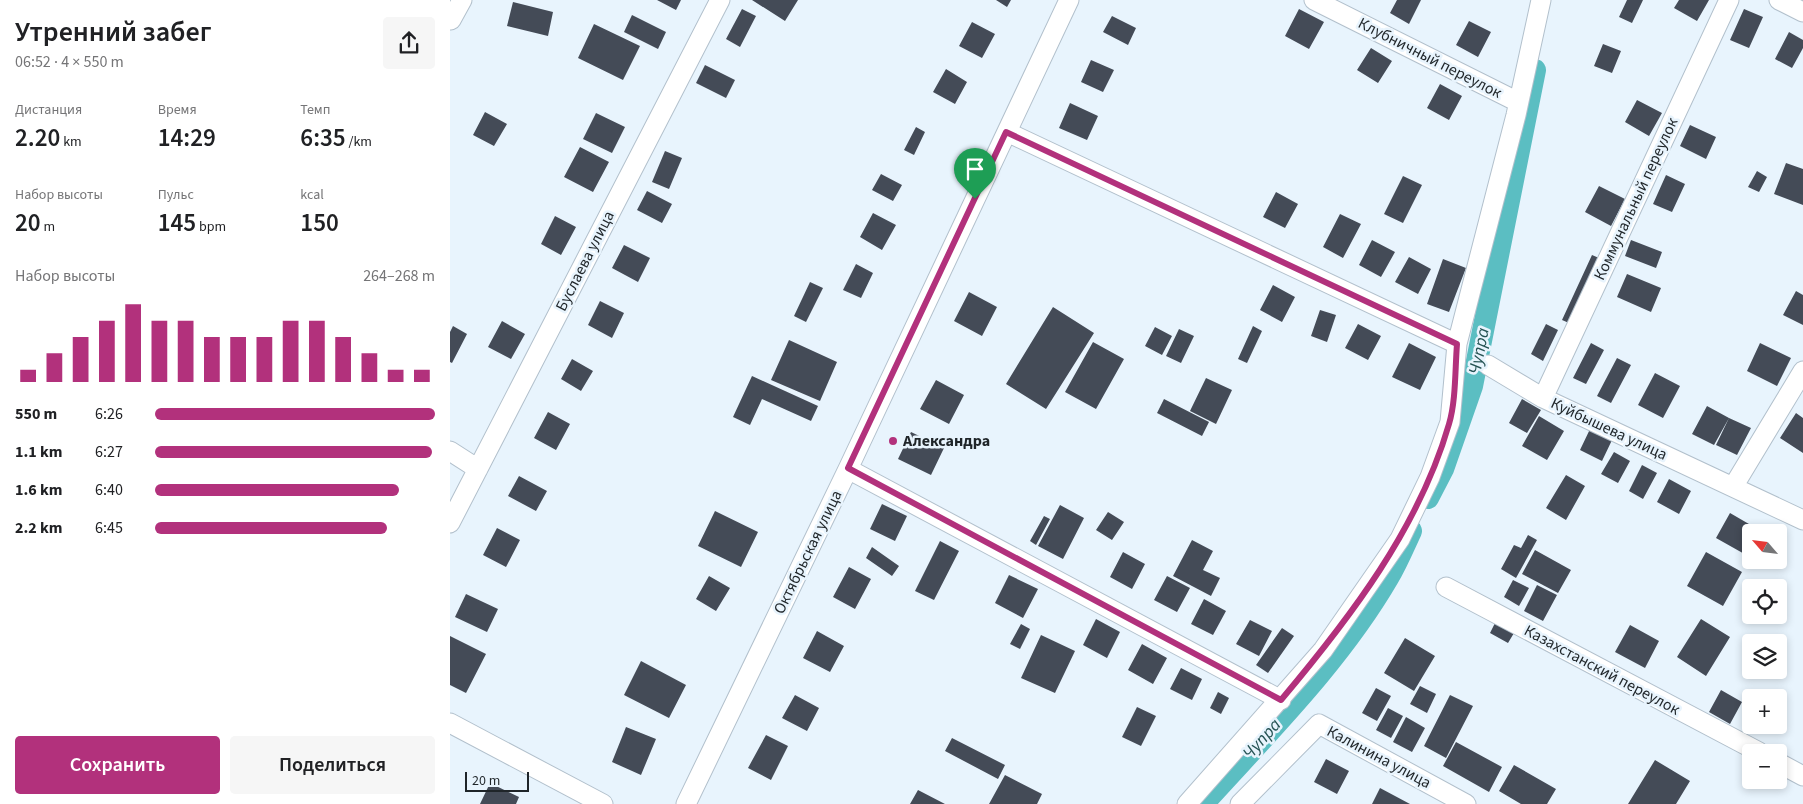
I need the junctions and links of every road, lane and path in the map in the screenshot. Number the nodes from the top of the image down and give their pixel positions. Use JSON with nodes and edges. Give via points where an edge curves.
{"nodes":[{"id":1,"x":462,"y":0,"type":"edge"},
{"id":2,"x":720,"y":0,"type":"edge"},
{"id":3,"x":1069,"y":0,"type":"edge"},
{"id":4,"x":1314,"y":0,"type":"edge"},
{"id":5,"x":1541,"y":0,"type":"edge"},
{"id":6,"x":1729,"y":0,"type":"edge"},
{"id":7,"x":1778,"y":0,"type":"edge"},
{"id":8,"x":1803,"y":12,"type":"edge"},
{"id":9,"x":451,"y":20,"type":"dead end"},
{"id":10,"x":1518,"y":102,"type":"junction"},
{"id":11,"x":1006,"y":132,"type":"junction"},
{"id":12,"x":1457,"y":344,"type":"junction"},
{"id":13,"x":1488,"y":365,"type":"dead end"},
{"id":14,"x":1803,"y":371,"type":"edge"},
{"id":15,"x":1543,"y":398,"type":"junction"},
{"id":16,"x":450,"y":452,"type":"edge"},
{"id":17,"x":848,"y":468,"type":"junction"},
{"id":18,"x":478,"y":469,"type":"junction"},
{"id":19,"x":1733,"y":487,"type":"junction"},
{"id":20,"x":1803,"y":520,"type":"edge"},
{"id":21,"x":450,"y":523,"type":"edge"},
{"id":22,"x":1446,"y":587,"type":"dead end"},
{"id":23,"x":1281,"y":700,"type":"junction"},
{"id":24,"x":450,"y":723,"type":"edge"},
{"id":25,"x":1744,"y":744,"type":"edge"},
{"id":26,"x":1787,"y":767,"type":"edge"},
{"id":27,"x":1803,"y":776,"type":"edge"},
{"id":28,"x":603,"y":804,"type":"edge"},
{"id":29,"x":686,"y":804,"type":"edge"},
{"id":30,"x":1187,"y":804,"type":"edge"},
{"id":31,"x":1240,"y":804,"type":"edge"},
{"id":32,"x":1466,"y":804,"type":"edge"}],
"edges":[{"from":1,"to":9,"type":"street"},
{"from":2,"to":18,"type":"street","name":"Буслаева улица"},
{"from":3,"to":11,"type":"street","name":"Октябрьская улица"},
{"from":4,"to":10,"type":"street","name":"Клубничный переулок"},
{"from":5,"to":10,"type":"street"},
{"from":6,"to":15,"type":"street","name":"Коммунальный переулок"},
{"from":7,"to":8,"type":"street"},
{"from":10,"to":12,"type":"street"},
{"from":11,"to":12,"type":"street"},
{"from":11,"to":17,"type":"street","name":"Октябрьская улица"},
{"from":12,"to":23,"type":"street","via":[[1450,422],[1430,477],[1400,539],[1323,650]]},
{"from":13,"to":15,"type":"street","name":"Куйбышева улица"},
{"from":14,"to":19,"type":"street"},
{"from":15,"to":19,"type":"street","name":"Куйбышева улица"},
{"from":16,"to":18,"type":"street"},
{"from":17,"to":23,"type":"street"},
{"from":17,"to":29,"type":"street","name":"Октябрьская улица"},
{"from":18,"to":21,"type":"street","name":"Буслаева улица"},
{"from":19,"to":20,"type":"street","name":"Куйбышева улица"},
{"from":22,"to":25,"type":"street","name":"Казахстанский переулок"},
{"from":23,"to":30,"type":"street"},
{"from":24,"to":28,"type":"street"},
{"from":26,"to":27,"type":"street"},
{"from":31,"to":32,"type":"street","name":"Калинина улица","via":[[1319,724]]}]}
